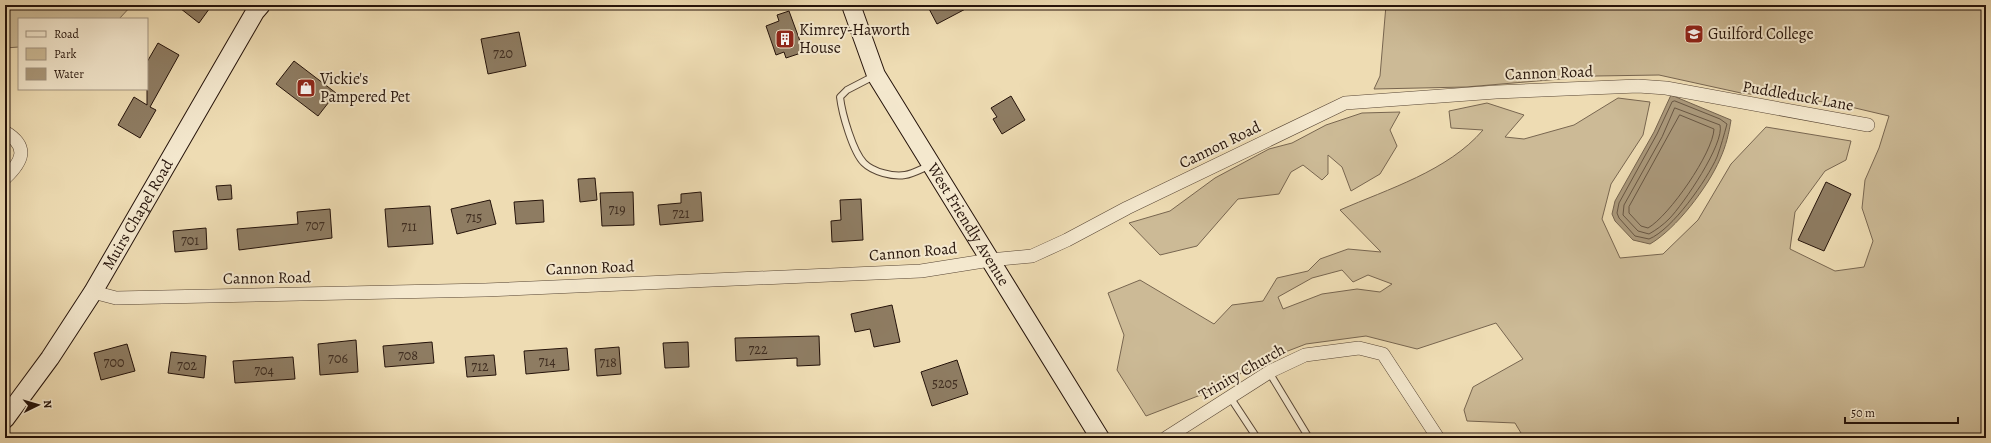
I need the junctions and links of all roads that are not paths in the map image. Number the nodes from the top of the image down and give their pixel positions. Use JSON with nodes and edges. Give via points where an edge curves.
{"nodes":[{"id":1,"x":261,"y":5,"type":"edge"},
{"id":2,"x":851,"y":5,"type":"edge"},
{"id":3,"x":876,"y":75,"type":"junction"},
{"id":4,"x":1723,"y":100,"type":"joint"},
{"id":5,"x":1868,"y":125,"type":"dead end"},
{"id":6,"x":5,"y":132,"type":"edge"},
{"id":7,"x":931,"y":165,"type":"junction"},
{"id":8,"x":5,"y":178,"type":"edge"},
{"id":9,"x":990,"y":260,"type":"junction"},
{"id":10,"x":93,"y":292,"type":"junction"},
{"id":11,"x":1269,"y":372,"type":"junction"},
{"id":12,"x":1230,"y":397,"type":"junction"},
{"id":13,"x":5,"y":419,"type":"edge"},
{"id":14,"x":1100,"y":438,"type":"edge"},
{"id":15,"x":1166,"y":438,"type":"edge"},
{"id":16,"x":1257,"y":438,"type":"edge"},
{"id":17,"x":1308,"y":438,"type":"edge"},
{"id":18,"x":1438,"y":438,"type":"edge"}],
"edges":[{"from":1,"to":10,"type":"main road","name":"Muirs Chapel Road"},
{"from":2,"to":3,"type":"main road","name":"West Friendly Avenue"},
{"from":3,"to":7,"type":"main road","name":"West Friendly Avenue"},
{"from":3,"to":7,"type":"lane","via":[[847,90],[840,98],[842,112],[864,163],[874,170],[905,175]]},
{"from":4,"to":5,"type":"street","name":"Puddleduck Lane"},
{"from":4,"to":9,"type":"street","name":"Cannon Road","via":[[1666,88],[1638,86],[1345,103],[1046,250],[1032,256]]},
{"from":6,"to":8,"type":"street","via":[[20,146],[21,156],[19,164]]},
{"from":7,"to":9,"type":"main road","name":"West Friendly Avenue"},
{"from":9,"to":10,"type":"street","name":"Cannon Road","via":[[921,271],[485,290],[116,298]]},
{"from":9,"to":14,"type":"main road","name":"West Friendly Avenue"},
{"from":10,"to":13,"type":"main road","name":"Muirs Chapel Road","via":[[50,358]]},
{"from":11,"to":12,"type":"street","name":"Trinity Church"},
{"from":11,"to":17,"type":"lane"},
{"from":11,"to":18,"type":"street","name":"Trinity Church","via":[[1305,355],[1359,348],[1383,354]]},
{"from":12,"to":15,"type":"street","name":"Trinity Church"},
{"from":12,"to":16,"type":"lane"}]}
